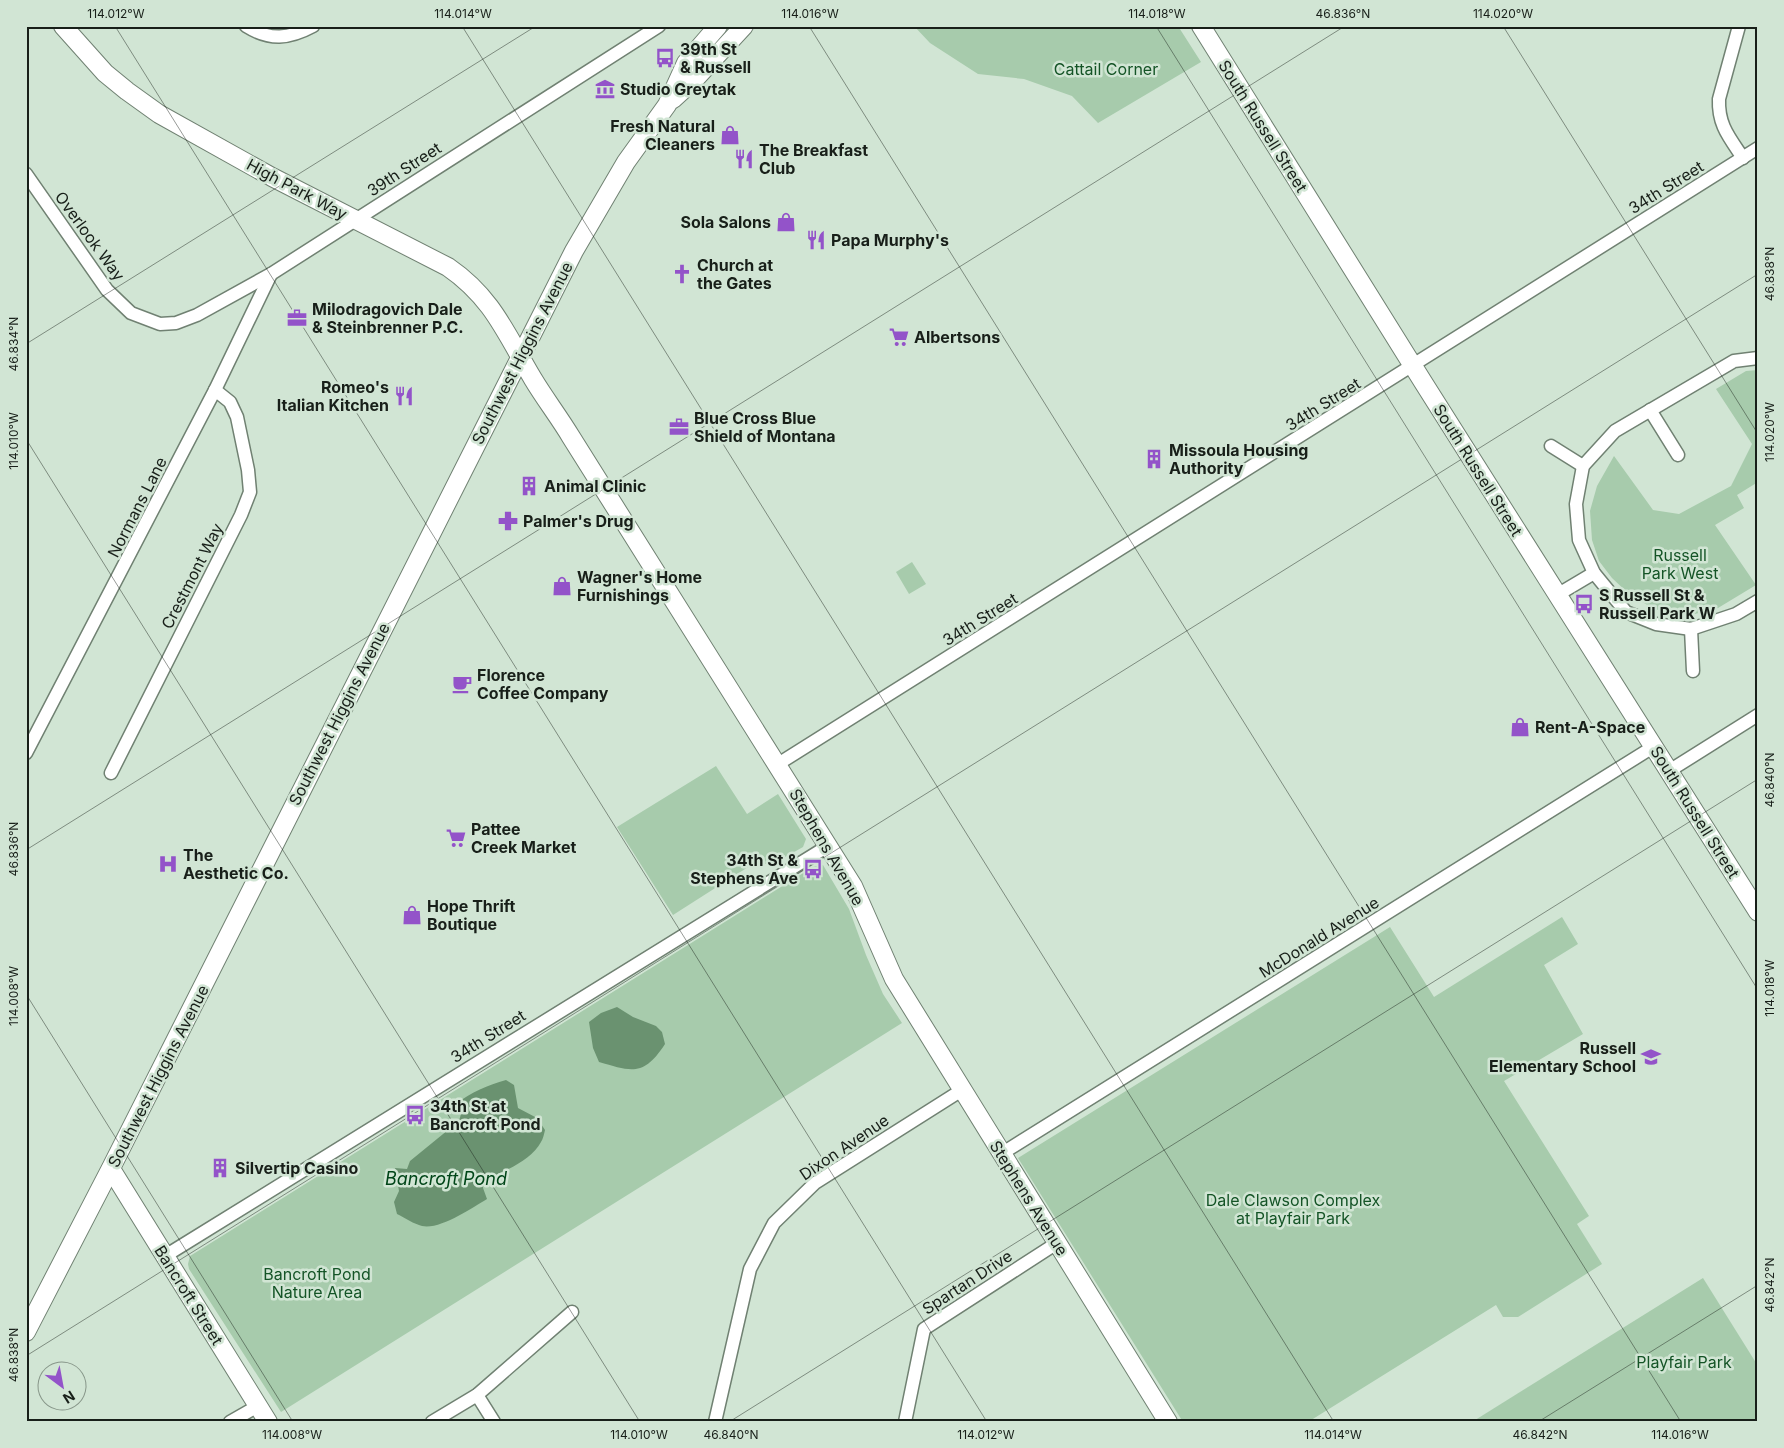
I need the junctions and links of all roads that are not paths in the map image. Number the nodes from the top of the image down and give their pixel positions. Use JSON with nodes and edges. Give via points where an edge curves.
{"nodes":[{"id":1,"x":63,"y":26,"type":"edge"},
{"id":2,"x":246,"y":26,"type":"edge"},
{"id":3,"x":313,"y":26,"type":"edge"},
{"id":4,"x":659,"y":26,"type":"edge"},
{"id":5,"x":718,"y":26,"type":"edge"},
{"id":6,"x":1201,"y":26,"type":"edge"},
{"id":7,"x":1739,"y":26,"type":"edge"},
{"id":8,"x":739,"y":29,"type":"edge"},
{"id":9,"x":667,"y":105,"type":"junction"},
{"id":10,"x":1758,"y":148,"type":"edge"},
{"id":11,"x":1743,"y":158,"type":"junction"},
{"id":12,"x":26,"y":174,"type":"edge"},
{"id":13,"x":356,"y":220,"type":"junction"},
{"id":14,"x":271,"y":274,"type":"junction"},
{"id":15,"x":160,"y":324,"type":"joint"},
{"id":16,"x":520,"y":357,"type":"junction"},
{"id":17,"x":1758,"y":358,"type":"edge"},
{"id":18,"x":1413,"y":366,"type":"junction"},
{"id":19,"x":216,"y":390,"type":"junction"},
{"id":20,"x":1650,"y":410,"type":"junction"},
{"id":21,"x":1551,"y":446,"type":"dead end"},
{"id":22,"x":1678,"y":455,"type":"dead end"},
{"id":23,"x":1583,"y":466,"type":"junction"},
{"id":24,"x":1594,"y":573,"type":"junction"},
{"id":25,"x":1557,"y":595,"type":"junction"},
{"id":26,"x":1758,"y":600,"type":"edge"},
{"id":27,"x":1691,"y":629,"type":"junction"},
{"id":28,"x":1693,"y":671,"type":"dead end"},
{"id":29,"x":1758,"y":715,"type":"edge"},
{"id":30,"x":1653,"y":747,"type":"junction"},
{"id":31,"x":26,"y":754,"type":"edge"},
{"id":32,"x":778,"y":764,"type":"junction"},
{"id":33,"x":1669,"y":771,"type":"junction"},
{"id":34,"x":111,"y":773,"type":"dead end"},
{"id":35,"x":828,"y":846,"type":"junction"},
{"id":36,"x":1758,"y":912,"type":"edge"},
{"id":37,"x":962,"y":1090,"type":"junction"},
{"id":38,"x":1001,"y":1154,"type":"junction"},
{"id":39,"x":111,"y":1169,"type":"junction"},
{"id":40,"x":1057,"y":1243,"type":"junction"},
{"id":41,"x":165,"y":1256,"type":"junction"},
{"id":42,"x":572,"y":1312,"type":"dead end"},
{"id":43,"x":26,"y":1332,"type":"edge"},
{"id":44,"x":477,"y":1395,"type":"junction"},
{"id":45,"x":258,"y":1406,"type":"junction"},
{"id":46,"x":230,"y":1422,"type":"edge"},
{"id":47,"x":268,"y":1422,"type":"edge"},
{"id":48,"x":432,"y":1422,"type":"edge"},
{"id":49,"x":494,"y":1422,"type":"edge"},
{"id":50,"x":715,"y":1422,"type":"edge"},
{"id":51,"x":905,"y":1422,"type":"edge"},
{"id":52,"x":1168,"y":1422,"type":"edge"}],
"edges":[{"from":1,"to":13,"type":"main road","name":"High Park Way","via":[[106,73],[146,104],[272,177]]},
{"from":2,"to":3,"type":"street","via":[[258,33],[274,36],[292,36]]},
{"from":4,"to":13,"type":"street","name":"39th Street"},
{"from":5,"to":9,"type":"main road","name":"Southwest Higgins Avenue","via":[[686,63]]},
{"from":6,"to":18,"type":"main road","name":"South Russell Street"},
{"from":7,"to":11,"type":"street","via":[[1719,109],[1723,128]]},
{"from":8,"to":9,"type":"main road","name":"Southwest Higgins Avenue"},
{"from":9,"to":16,"type":"main road","name":"Southwest Higgins Avenue","via":[[626,162],[591,220]]},
{"from":10,"to":11,"type":"street","name":"34th Street"},
{"from":11,"to":18,"type":"street","name":"34th Street"},
{"from":12,"to":15,"type":"street","name":"Overlook Way","via":[[107,290],[132,313]]},
{"from":13,"to":14,"type":"street","name":"39th Street"},
{"from":13,"to":16,"type":"main road","name":"High Park Way","via":[[440,262],[472,285],[492,309]]},
{"from":14,"to":15,"type":"street","name":"39th Street","via":[[198,315],[176,323]]},
{"from":14,"to":19,"type":"street","name":"Normans Lane"},
{"from":16,"to":32,"type":"main road","name":"Stephens Avenue"},
{"from":16,"to":39,"type":"main road","name":"Southwest Higgins Avenue"},
{"from":17,"to":20,"type":"street","via":[[1734,361]]},
{"from":18,"to":25,"type":"main road","name":"South Russell Street"},
{"from":18,"to":32,"type":"street","name":"34th Street"},
{"from":19,"to":31,"type":"street","name":"Normans Lane"},
{"from":19,"to":34,"type":"street","name":"Crestmont Way","via":[[230,402],[237,417],[250,492]]},
{"from":20,"to":22,"type":"street"},
{"from":20,"to":23,"type":"street","via":[[1615,431]]},
{"from":21,"to":23,"type":"street"},
{"from":23,"to":24,"type":"street","via":[[1576,504],[1579,540]]},
{"from":24,"to":25,"type":"street"},
{"from":24,"to":27,"type":"street","via":[[1626,612],[1656,624]]},
{"from":25,"to":30,"type":"main road","name":"South Russell Street"},
{"from":26,"to":27,"type":"street","via":[[1736,614]]},
{"from":27,"to":28,"type":"street"},
{"from":29,"to":33,"type":"street"},
{"from":30,"to":33,"type":"main road","name":"South Russell Street"},
{"from":30,"to":38,"type":"street","name":"McDonald Avenue"},
{"from":32,"to":35,"type":"main road","name":"Stephens Avenue"},
{"from":33,"to":36,"type":"main road","name":"South Russell Street"},
{"from":35,"to":37,"type":"main road","name":"Stephens Avenue","via":[[853,886],[894,979]]},
{"from":35,"to":41,"type":"street","name":"34th Street"},
{"from":37,"to":38,"type":"main road","name":"Stephens Avenue"},
{"from":37,"to":50,"type":"street","name":"Dixon Avenue","via":[[815,1184],[774,1223],[750,1269]]},
{"from":38,"to":40,"type":"main road","name":"Stephens Avenue"},
{"from":39,"to":41,"type":"main road","name":"Bancroft Street"},
{"from":39,"to":43,"type":"main road","name":"Southwest Higgins Avenue"},
{"from":40,"to":51,"type":"street","name":"Spartan Drive","via":[[924,1329]]},
{"from":40,"to":52,"type":"main road","name":"Stephens Avenue"},
{"from":41,"to":45,"type":"main road","name":"Bancroft Street"},
{"from":42,"to":44,"type":"street"},
{"from":44,"to":48,"type":"street"},
{"from":44,"to":49,"type":"street"},
{"from":45,"to":46,"type":"street"},
{"from":45,"to":47,"type":"main road","name":"Bancroft Street"}]}
